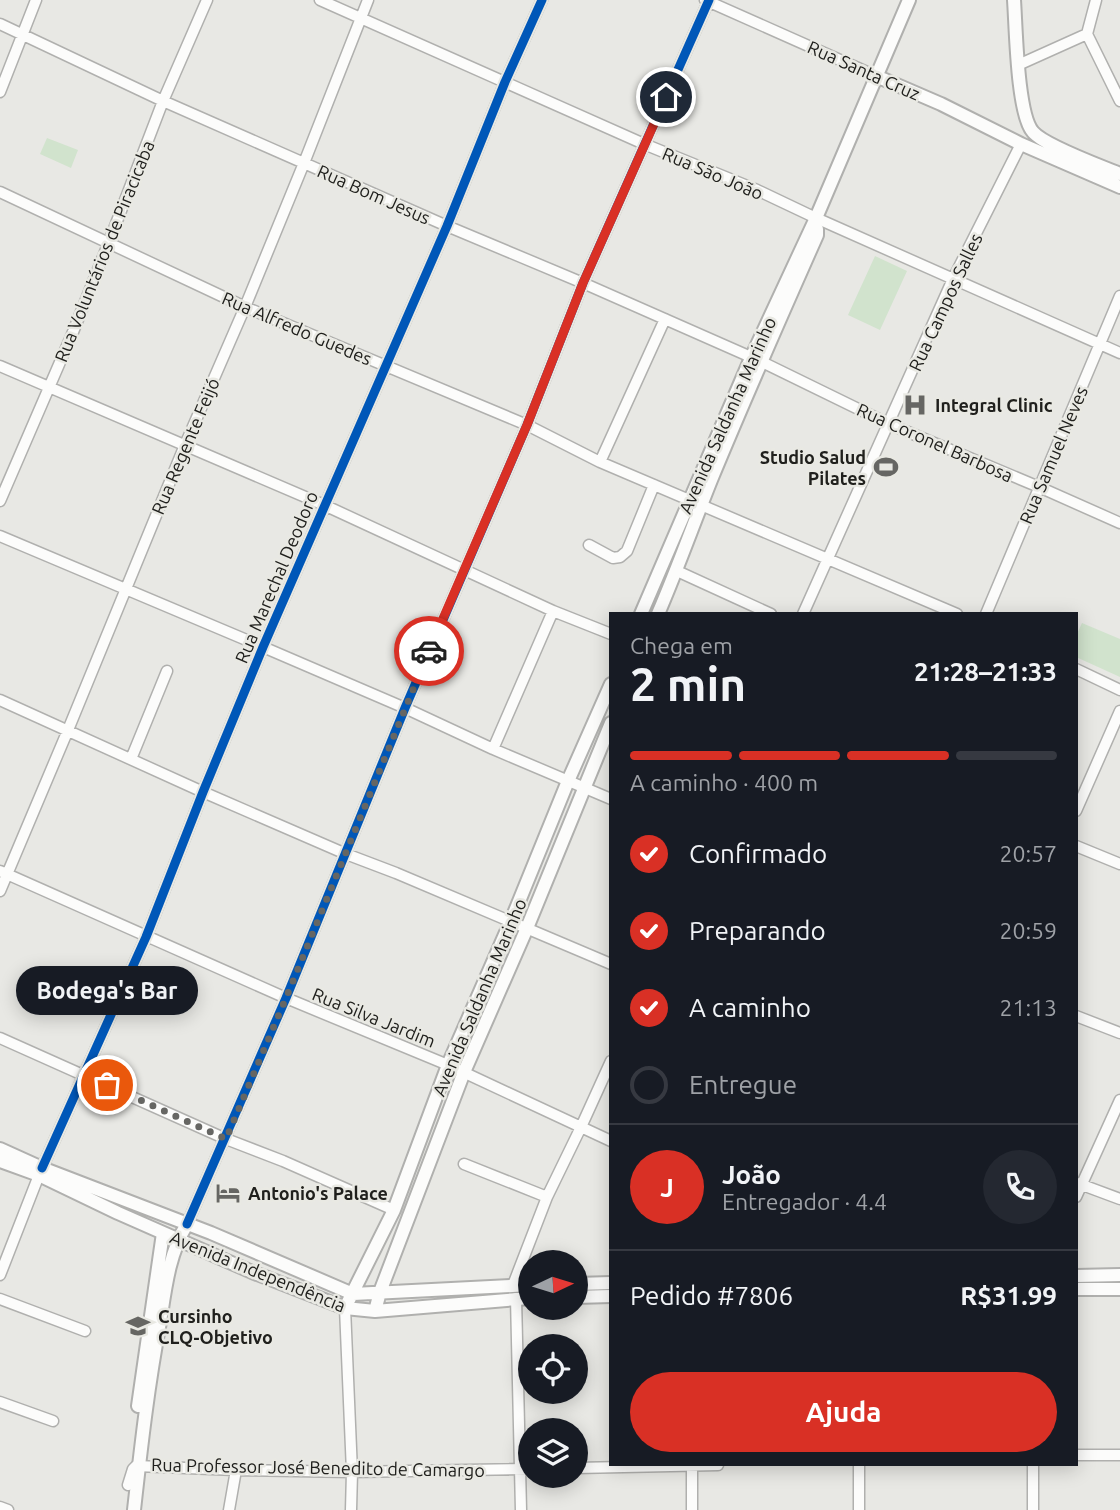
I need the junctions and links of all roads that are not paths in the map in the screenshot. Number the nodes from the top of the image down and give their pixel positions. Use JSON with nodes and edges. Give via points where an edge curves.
{"nodes":[{"id":1,"x":36,"y":0,"type":"edge"},
{"id":2,"x":207,"y":0,"type":"edge"},
{"id":3,"x":320,"y":0,"type":"edge"},
{"id":4,"x":368,"y":0,"type":"edge"},
{"id":5,"x":542,"y":0,"type":"edge"},
{"id":6,"x":707,"y":0,"type":"edge"},
{"id":7,"x":909,"y":0,"type":"edge"},
{"id":8,"x":1014,"y":0,"type":"edge"},
{"id":9,"x":1096,"y":0,"type":"edge"},
{"id":10,"x":360,"y":18,"type":"junction"},
{"id":11,"x":0,"y":24,"type":"edge"},
{"id":12,"x":22,"y":34,"type":"junction"},
{"id":13,"x":1087,"y":34,"type":"junction"},
{"id":14,"x":1018,"y":65,"type":"junction"},
{"id":15,"x":876,"y":76,"type":"junction"},
{"id":16,"x":505,"y":82,"type":"junction"},
{"id":17,"x":0,"y":92,"type":"edge"},
{"id":18,"x":163,"y":101,"type":"junction"},
{"id":19,"x":1120,"y":102,"type":"edge"},
{"id":20,"x":1026,"y":120,"type":"junction"},
{"id":21,"x":1008,"y":137,"type":"junction"},
{"id":22,"x":1047,"y":142,"type":"junction"},
{"id":23,"x":1021,"y":144,"type":"junction"},
{"id":24,"x":645,"y":145,"type":"junction"},
{"id":25,"x":304,"y":163,"type":"junction"},
{"id":26,"x":1120,"y":174,"type":"edge"},
{"id":27,"x":1120,"y":187,"type":"edge"},
{"id":28,"x":0,"y":192,"type":"edge"},
{"id":29,"x":816,"y":218,"type":"junction"},
{"id":30,"x":447,"y":226,"type":"junction"},
{"id":31,"x":109,"y":242,"type":"junction"},
{"id":32,"x":953,"y":279,"type":"junction"},
{"id":33,"x":583,"y":283,"type":"junction"},
{"id":34,"x":1120,"y":296,"type":"edge"},
{"id":35,"x":245,"y":307,"type":"junction"},
{"id":36,"x":665,"y":319,"type":"junction"},
{"id":37,"x":1099,"y":344,"type":"junction"},
{"id":38,"x":1120,"y":353,"type":"edge"},
{"id":39,"x":755,"y":359,"type":"junction"},
{"id":40,"x":0,"y":366,"type":"edge"},
{"id":41,"x":386,"y":366,"type":"junction"},
{"id":42,"x":50,"y":387,"type":"junction"},
{"id":43,"x":889,"y":424,"type":"junction"},
{"id":44,"x":527,"y":425,"type":"junction"},
{"id":45,"x":184,"y":444,"type":"junction"},
{"id":46,"x":600,"y":462,"type":"junction"},
{"id":47,"x":654,"y":485,"type":"junction"},
{"id":48,"x":1039,"y":487,"type":"junction"},
{"id":49,"x":0,"y":501,"type":"edge"},
{"id":50,"x":695,"y":502,"type":"junction"},
{"id":51,"x":324,"y":505,"type":"junction"},
{"id":52,"x":1120,"y":523,"type":"edge"},
{"id":53,"x":0,"y":536,"type":"edge"},
{"id":54,"x":589,"y":545,"type":"dead end"},
{"id":55,"x":828,"y":560,"type":"junction"},
{"id":56,"x":464,"y":570,"type":"junction"},
{"id":57,"x":677,"y":571,"type":"junction"},
{"id":58,"x":126,"y":590,"type":"junction"},
{"id":59,"x":553,"y":611,"type":"junction"},
{"id":60,"x":642,"y":612,"type":"edge"},
{"id":61,"x":659,"y":612,"type":"edge"},
{"id":62,"x":767,"y":612,"type":"edge"},
{"id":63,"x":804,"y":612,"type":"edge"},
{"id":64,"x":952,"y":612,"type":"edge"},
{"id":65,"x":987,"y":612,"type":"edge"},
{"id":66,"x":609,"y":634,"type":"edge"},
{"id":67,"x":263,"y":647,"type":"junction"},
{"id":68,"x":167,"y":670,"type":"dead end"},
{"id":69,"x":1078,"y":670,"type":"edge"},
{"id":70,"x":609,"y":689,"type":"edge"},
{"id":71,"x":1120,"y":690,"type":"edge"},
{"id":72,"x":0,"y":700,"type":"edge"},
{"id":73,"x":405,"y":708,"type":"junction"},
{"id":74,"x":1120,"y":710,"type":"edge"},
{"id":75,"x":609,"y":728,"type":"edge"},
{"id":76,"x":68,"y":730,"type":"junction"},
{"id":77,"x":493,"y":749,"type":"junction"},
{"id":78,"x":131,"y":759,"type":"junction"},
{"id":79,"x":568,"y":781,"type":"junction"},
{"id":80,"x":583,"y":787,"type":"junction"},
{"id":81,"x":203,"y":792,"type":"junction"},
{"id":82,"x":609,"y":798,"type":"edge"},
{"id":83,"x":1078,"y":806,"type":"edge"},
{"id":84,"x":1078,"y":847,"type":"edge"},
{"id":85,"x":346,"y":854,"type":"junction"},
{"id":86,"x":1120,"y":864,"type":"edge"},
{"id":87,"x":4,"y":873,"type":"edge"},
{"id":88,"x":0,"y":891,"type":"edge"},
{"id":89,"x":511,"y":921,"type":"junction"},
{"id":90,"x":527,"y":928,"type":"junction"},
{"id":91,"x":146,"y":937,"type":"junction"},
{"id":92,"x":609,"y":963,"type":"edge"},
{"id":93,"x":286,"y":998,"type":"junction"},
{"id":94,"x":1078,"y":1017,"type":"edge"},
{"id":95,"x":1120,"y":1033,"type":"edge"},
{"id":96,"x":0,"y":1038,"type":"edge"},
{"id":97,"x":448,"y":1065,"type":"junction"},
{"id":98,"x":609,"y":1066,"type":"edge"},
{"id":99,"x":464,"y":1072,"type":"junction"},
{"id":100,"x":83,"y":1074,"type":"junction"},
{"id":101,"x":1120,"y":1100,"type":"edge"},
{"id":102,"x":582,"y":1127,"type":"junction"},
{"id":103,"x":226,"y":1139,"type":"junction"},
{"id":104,"x":609,"y":1141,"type":"edge"},
{"id":105,"x":0,"y":1149,"type":"edge"},
{"id":106,"x":0,"y":1161,"type":"edge"},
{"id":107,"x":464,"y":1164,"type":"dead end"},
{"id":108,"x":41,"y":1172,"type":"junction"},
{"id":109,"x":1079,"y":1184,"type":"edge"},
{"id":110,"x":547,"y":1197,"type":"junction"},
{"id":111,"x":89,"y":1199,"type":"junction"},
{"id":112,"x":1120,"y":1199,"type":"edge"},
{"id":113,"x":394,"y":1210,"type":"junction"},
{"id":114,"x":187,"y":1224,"type":"junction"},
{"id":115,"x":163,"y":1233,"type":"junction"},
{"id":116,"x":177,"y":1240,"type":"junction"},
{"id":117,"x":0,"y":1275,"type":"edge"},
{"id":118,"x":1120,"y":1275,"type":"edge"},
{"id":119,"x":1078,"y":1276,"type":"edge"},
{"id":120,"x":609,"y":1283,"type":"edge"},
{"id":121,"x":588,"y":1284,"type":"edge"},
{"id":122,"x":513,"y":1285,"type":"junction"},
{"id":123,"x":518,"y":1285,"type":"edge"},
{"id":124,"x":1078,"y":1289,"type":"edge"},
{"id":125,"x":1120,"y":1289,"type":"edge"},
{"id":126,"x":518,"y":1291,"type":"edge"},
{"id":127,"x":380,"y":1292,"type":"junction"},
{"id":128,"x":353,"y":1294,"type":"junction"},
{"id":129,"x":609,"y":1296,"type":"edge"},
{"id":130,"x":588,"y":1297,"type":"edge"},
{"id":131,"x":516,"y":1298,"type":"junction"},
{"id":132,"x":0,"y":1299,"type":"edge"},
{"id":133,"x":345,"y":1308,"type":"junction"},
{"id":134,"x":375,"y":1311,"type":"junction"},
{"id":135,"x":85,"y":1331,"type":"dead end"},
{"id":136,"x":0,"y":1402,"type":"edge"},
{"id":137,"x":522,"y":1418,"type":"edge"},
{"id":138,"x":53,"y":1421,"type":"dead end"},
{"id":139,"x":1078,"y":1455,"type":"edge"},
{"id":140,"x":1120,"y":1455,"type":"edge"},
{"id":141,"x":139,"y":1465,"type":"junction"},
{"id":142,"x":653,"y":1466,"type":"edge"},
{"id":143,"x":692,"y":1466,"type":"edge"},
{"id":144,"x":859,"y":1466,"type":"edge"},
{"id":145,"x":1033,"y":1466,"type":"edge"},
{"id":146,"x":588,"y":1468,"type":"edge"},
{"id":147,"x":518,"y":1469,"type":"edge"},
{"id":148,"x":236,"y":1470,"type":"junction"},
{"id":149,"x":352,"y":1472,"type":"junction"},
{"id":150,"x":128,"y":1485,"type":"junction"},
{"id":151,"x":523,"y":1488,"type":"edge"},
{"id":152,"x":0,"y":1507,"type":"edge"},
{"id":153,"x":8,"y":1510,"type":"edge"},
{"id":154,"x":126,"y":1510,"type":"edge"},
{"id":155,"x":134,"y":1510,"type":"edge"},
{"id":156,"x":229,"y":1510,"type":"edge"},
{"id":157,"x":351,"y":1510,"type":"edge"},
{"id":158,"x":521,"y":1510,"type":"edge"},
{"id":159,"x":692,"y":1510,"type":"edge"},
{"id":160,"x":859,"y":1510,"type":"edge"},
{"id":161,"x":1033,"y":1510,"type":"edge"}],
"edges":[{"from":1,"to":12,"type":"street"},
{"from":2,"to":18,"type":"street","name":"Rua Voluntários de Piracicaba"},
{"from":3,"to":10,"type":"street","name":"Rua São João"},
{"from":4,"to":10,"type":"street","name":"Rua Regente Feijó"},
{"from":5,"to":16,"type":"street","name":"Rua Marechal Deodoro"},
{"from":6,"to":15,"type":"street","name":"Rua Santa Cruz"},
{"from":6,"to":24,"type":"street"},
{"from":7,"to":15,"type":"main road","name":"Avenida Saldanha Marinho"},
{"from":8,"to":14,"type":"main road"},
{"from":9,"to":13,"type":"street"},
{"from":10,"to":16,"type":"street","name":"Rua São João"},
{"from":10,"to":25,"type":"street","name":"Rua Regente Feijó"},
{"from":11,"to":12,"type":"street","name":"Rua Bom Jesus"},
{"from":12,"to":17,"type":"street"},
{"from":12,"to":18,"type":"street","name":"Rua Bom Jesus"},
{"from":13,"to":14,"type":"street"},
{"from":13,"to":19,"type":"street"},
{"from":14,"to":20,"type":"main road"},
{"from":15,"to":21,"type":"main road","name":"Rua Santa Cruz"},
{"from":15,"to":29,"type":"main road","name":"Avenida Saldanha Marinho"},
{"from":16,"to":24,"type":"street","name":"Rua São João"},
{"from":16,"to":30,"type":"street","name":"Rua Marechal Deodoro"},
{"from":18,"to":25,"type":"street","name":"Rua Bom Jesus"},
{"from":18,"to":31,"type":"street","name":"Rua Voluntários de Piracicaba"},
{"from":20,"to":21,"type":"main road","via":[[1022,130]]},
{"from":20,"to":22,"type":"main road","via":[[1031,131]]},
{"from":21,"to":23,"type":"main road","name":"Rua Santa Cruz"},
{"from":22,"to":23,"type":"main road"},
{"from":22,"to":26,"type":"main road"},
{"from":23,"to":27,"type":"main road","name":"Rua Santa Cruz"},
{"from":23,"to":32,"type":"street","name":"Rua Campos Salles"},
{"from":24,"to":29,"type":"street","name":"Rua São João"},
{"from":24,"to":33,"type":"street"},
{"from":25,"to":30,"type":"street","name":"Rua Bom Jesus"},
{"from":25,"to":35,"type":"street","name":"Rua Regente Feijó"},
{"from":28,"to":31,"type":"street","name":"Rua Alfredo Guedes"},
{"from":29,"to":32,"type":"street","name":"Rua São João"},
{"from":29,"to":39,"type":"main road","name":"Avenida Saldanha Marinho"},
{"from":30,"to":33,"type":"street","name":"Rua Bom Jesus"},
{"from":30,"to":41,"type":"street","name":"Rua Marechal Deodoro"},
{"from":31,"to":35,"type":"street","name":"Rua Alfredo Guedes"},
{"from":31,"to":42,"type":"street","name":"Rua Voluntários de Piracicaba"},
{"from":32,"to":37,"type":"street","name":"Rua São João"},
{"from":32,"to":43,"type":"street","name":"Rua Campos Salles"},
{"from":33,"to":36,"type":"street","name":"Rua Bom Jesus"},
{"from":33,"to":44,"type":"street"},
{"from":34,"to":37,"type":"street","name":"Rua Samuel Neves"},
{"from":35,"to":41,"type":"street","name":"Rua Alfredo Guedes"},
{"from":35,"to":45,"type":"street","name":"Rua Regente Feijó"},
{"from":36,"to":39,"type":"street","name":"Rua Bom Jesus"},
{"from":36,"to":46,"type":"street"},
{"from":37,"to":38,"type":"street","name":"Rua São João"},
{"from":37,"to":48,"type":"street","name":"Rua Samuel Neves"},
{"from":39,"to":43,"type":"street","name":"Rua Coronel Barbosa"},
{"from":39,"to":50,"type":"main road","name":"Avenida Saldanha Marinho"},
{"from":40,"to":42,"type":"street"},
{"from":41,"to":44,"type":"street","name":"Rua Alfredo Guedes"},
{"from":41,"to":51,"type":"street","name":"Rua Marechal Deodoro"},
{"from":42,"to":45,"type":"street"},
{"from":42,"to":49,"type":"street","name":"Rua Voluntários de Piracicaba"},
{"from":43,"to":48,"type":"street","name":"Rua Coronel Barbosa"},
{"from":43,"to":55,"type":"street","name":"Rua Campos Salles"},
{"from":44,"to":46,"type":"street","name":"Rua Alfredo Guedes"},
{"from":44,"to":56,"type":"street"},
{"from":45,"to":51,"type":"street"},
{"from":45,"to":58,"type":"street","name":"Rua Regente Feijó"},
{"from":46,"to":47,"type":"street","name":"Rua Alfredo Guedes"},
{"from":47,"to":50,"type":"street","name":"Rua Alfredo Guedes"},
{"from":47,"to":54,"type":"street","via":[[627,551],[613,558]]},
{"from":48,"to":52,"type":"street","name":"Rua Coronel Barbosa"},
{"from":48,"to":65,"type":"street","name":"Rua Samuel Neves"},
{"from":50,"to":55,"type":"street","name":"Rua Alfredo Guedes"},
{"from":50,"to":57,"type":"main road","name":"Avenida Saldanha Marinho"},
{"from":50,"to":60,"type":"main road","name":"Avenida Saldanha Marinho"},
{"from":51,"to":56,"type":"street"},
{"from":51,"to":67,"type":"street","name":"Rua Marechal Deodoro"},
{"from":53,"to":58,"type":"street"},
{"from":55,"to":63,"type":"street","name":"Rua Campos Salles"},
{"from":55,"to":64,"type":"street","name":"Rua Alfredo Guedes"},
{"from":56,"to":59,"type":"street"},
{"from":56,"to":73,"type":"street"},
{"from":57,"to":61,"type":"main road","name":"Avenida Saldanha Marinho"},
{"from":57,"to":62,"type":"street"},
{"from":58,"to":67,"type":"street"},
{"from":58,"to":76,"type":"street","name":"Rua Regente Feijó"},
{"from":59,"to":66,"type":"street"},
{"from":59,"to":77,"type":"street"},
{"from":67,"to":73,"type":"street"},
{"from":67,"to":81,"type":"street","name":"Rua Marechal Deodoro"},
{"from":68,"to":78,"type":"street"},
{"from":69,"to":71,"type":"street"},
{"from":70,"to":79,"type":"main road","name":"Avenida Saldanha Marinho"},
{"from":72,"to":76,"type":"street"},
{"from":73,"to":77,"type":"street"},
{"from":73,"to":85,"type":"street"},
{"from":74,"to":83,"type":"street"},
{"from":75,"to":80,"type":"main road","name":"Avenida Saldanha Marinho"},
{"from":76,"to":78,"type":"street"},
{"from":76,"to":87,"type":"street","name":"Rua Regente Feijó"},
{"from":77,"to":79,"type":"street"},
{"from":78,"to":81,"type":"street"},
{"from":79,"to":80,"type":"street"},
{"from":79,"to":89,"type":"main road","name":"Avenida Saldanha Marinho"},
{"from":80,"to":82,"type":"street"},
{"from":80,"to":90,"type":"main road","name":"Avenida Saldanha Marinho"},
{"from":81,"to":85,"type":"street"},
{"from":81,"to":91,"type":"street","name":"Rua Marechal Deodoro"},
{"from":84,"to":86,"type":"street"},
{"from":85,"to":89,"type":"street"},
{"from":85,"to":93,"type":"street"},
{"from":87,"to":88,"type":"street","name":"Rua Regente Feijó"},
{"from":87,"to":91,"type":"street","name":"Rua Silva Jardim"},
{"from":89,"to":90,"type":"street"},
{"from":89,"to":97,"type":"main road","name":"Avenida Saldanha Marinho"},
{"from":90,"to":92,"type":"street"},
{"from":90,"to":99,"type":"main road","name":"Avenida Saldanha Marinho"},
{"from":91,"to":93,"type":"street","name":"Rua Silva Jardim"},
{"from":91,"to":100,"type":"street","name":"Rua Marechal Deodoro"},
{"from":93,"to":97,"type":"street","name":"Rua Silva Jardim"},
{"from":93,"to":103,"type":"street"},
{"from":94,"to":95,"type":"street"},
{"from":96,"to":100,"type":"street"},
{"from":97,"to":99,"type":"street","name":"Rua Silva Jardim"},
{"from":97,"to":113,"type":"main road","name":"Avenida Saldanha Marinho"},
{"from":98,"to":102,"type":"street"},
{"from":99,"to":102,"type":"street","name":"Rua Silva Jardim"},
{"from":99,"to":127,"type":"main road","name":"Avenida Saldanha Marinho"},
{"from":100,"to":103,"type":"street"},
{"from":100,"to":108,"type":"street","name":"Rua Marechal Deodoro"},
{"from":101,"to":109,"type":"street"},
{"from":102,"to":104,"type":"street","name":"Rua Silva Jardim"},
{"from":102,"to":110,"type":"street"},
{"from":103,"to":113,"type":"street"},
{"from":103,"to":114,"type":"street"},
{"from":105,"to":108,"type":"main road","name":"Avenida Independência"},
{"from":106,"to":108,"type":"main road","name":"Avenida Independência"},
{"from":107,"to":110,"type":"street"},
{"from":108,"to":111,"type":"main road","name":"Avenida Independência"},
{"from":108,"to":114,"type":"main road","name":"Avenida Independência"},
{"from":108,"to":117,"type":"street","name":"Rua Marechal Deodoro"},
{"from":109,"to":112,"type":"street"},
{"from":110,"to":122,"type":"street"},
{"from":111,"to":114,"type":"main road","via":[[170,1227]]},
{"from":111,"to":115,"type":"main road","name":"Avenida Independência"},
{"from":113,"to":128,"type":"main road","name":"Avenida Saldanha Marinho"},
{"from":114,"to":116,"type":"main road"},
{"from":114,"to":128,"type":"main road","name":"Avenida Independência"},
{"from":115,"to":116,"type":"main road","name":"Avenida Independência"},
{"from":115,"to":150,"type":"main road"},
{"from":116,"to":133,"type":"main road","name":"Avenida Independência"},
{"from":116,"to":141,"type":"main road","via":[[149,1380]]},
{"from":118,"to":119,"type":"main road"},
{"from":120,"to":121,"type":"main road"},
{"from":122,"to":123,"type":"main road","name":"Avenida Independência"},
{"from":122,"to":127,"type":"main road","name":"Avenida Independência"},
{"from":124,"to":125,"type":"main road"},
{"from":126,"to":131,"type":"main road"},
{"from":127,"to":128,"type":"main road","name":"Avenida Independência"},
{"from":127,"to":134,"type":"main road","name":"Avenida Saldanha Marinho"},
{"from":128,"to":133,"type":"main road","name":"Avenida Saldanha Marinho"},
{"from":129,"to":130,"type":"main road"},
{"from":131,"to":134,"type":"main road","name":"Avenida Independência"},
{"from":131,"to":137,"type":"street"},
{"from":132,"to":135,"type":"street"},
{"from":133,"to":134,"type":"main road","name":"Avenida Independência"},
{"from":133,"to":149,"type":"street"},
{"from":136,"to":138,"type":"street"},
{"from":139,"to":140,"type":"street"},
{"from":141,"to":148,"type":"street","name":"Rua Professor José Benedito de Camargo"},
{"from":141,"to":150,"type":"street","name":"Rua Professor José Benedito de Camargo","via":[[132,1469]]},
{"from":141,"to":155,"type":"main road"},
{"from":142,"to":146,"type":"street"},
{"from":143,"to":159,"type":"street"},
{"from":144,"to":160,"type":"street"},
{"from":145,"to":161,"type":"street"},
{"from":147,"to":149,"type":"street","name":"Rua Professor José Benedito de Camargo"},
{"from":148,"to":149,"type":"street","name":"Rua Professor José Benedito de Camargo"},
{"from":148,"to":156,"type":"street"},
{"from":149,"to":157,"type":"street"},
{"from":150,"to":154,"type":"main road"},
{"from":151,"to":158,"type":"street"},
{"from":152,"to":153,"type":"street"}]}
